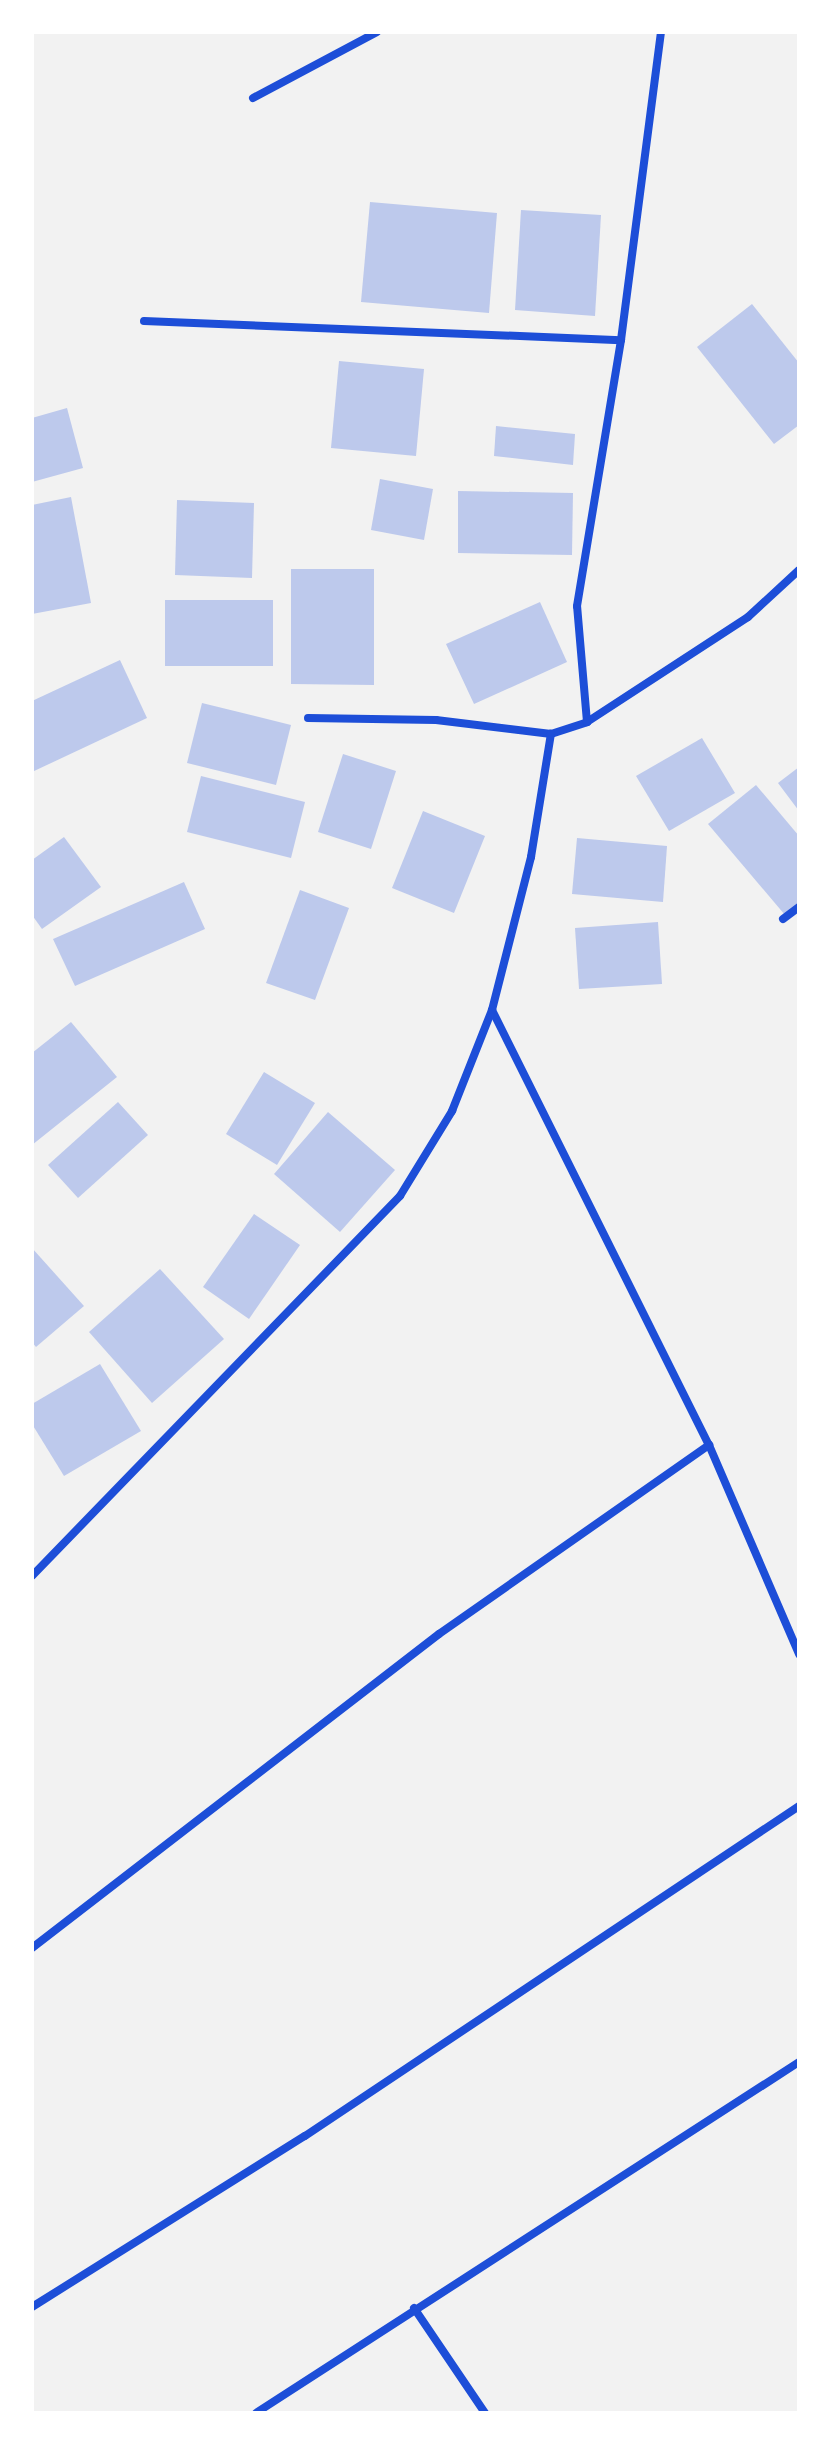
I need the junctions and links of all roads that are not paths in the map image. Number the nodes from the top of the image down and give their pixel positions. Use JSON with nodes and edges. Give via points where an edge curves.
{"nodes":[{"id":1,"x":377,"y":32,"type":"edge"},
{"id":2,"x":661,"y":32,"type":"edge"},
{"id":3,"x":253,"y":98,"type":"dead end"},
{"id":4,"x":144,"y":321,"type":"dead end"},
{"id":5,"x":621,"y":340,"type":"junction"},
{"id":6,"x":799,"y":570,"type":"edge"},
{"id":7,"x":308,"y":718,"type":"dead end"},
{"id":8,"x":587,"y":722,"type":"junction"},
{"id":9,"x":551,"y":734,"type":"junction"},
{"id":10,"x":799,"y":907,"type":"edge"},
{"id":11,"x":783,"y":919,"type":"dead end"},
{"id":12,"x":492,"y":1010,"type":"junction"},
{"id":13,"x":709,"y":1445,"type":"junction"},
{"id":14,"x":32,"y":1576,"type":"edge"},
{"id":15,"x":799,"y":1654,"type":"edge"},
{"id":16,"x":799,"y":1806,"type":"edge"},
{"id":17,"x":32,"y":1948,"type":"edge"},
{"id":18,"x":799,"y":2062,"type":"edge"},
{"id":19,"x":32,"y":2307,"type":"edge"},
{"id":20,"x":414,"y":2308,"type":"junction"},
{"id":21,"x":256,"y":2413,"type":"edge"},
{"id":22,"x":485,"y":2413,"type":"edge"}],
"edges":[{"from":1,"to":3,"type":"street"},
{"from":2,"to":5,"type":"street"},
{"from":4,"to":5,"type":"street"},
{"from":5,"to":8,"type":"street","via":[[577,606]]},
{"from":6,"to":8,"type":"street","via":[[748,617]]},
{"from":7,"to":9,"type":"street","via":[[436,720]]},
{"from":8,"to":9,"type":"street"},
{"from":9,"to":12,"type":"street","via":[[531,857]]},
{"from":10,"to":11,"type":"street"},
{"from":12,"to":13,"type":"street"},
{"from":12,"to":14,"type":"street","via":[[452,1111],[400,1196]]},
{"from":13,"to":15,"type":"street"},
{"from":13,"to":17,"type":"street","via":[[439,1634]]},
{"from":16,"to":19,"type":"street","via":[[305,2136]]},
{"from":18,"to":20,"type":"street"},
{"from":20,"to":21,"type":"street"},
{"from":20,"to":22,"type":"street"}]}
